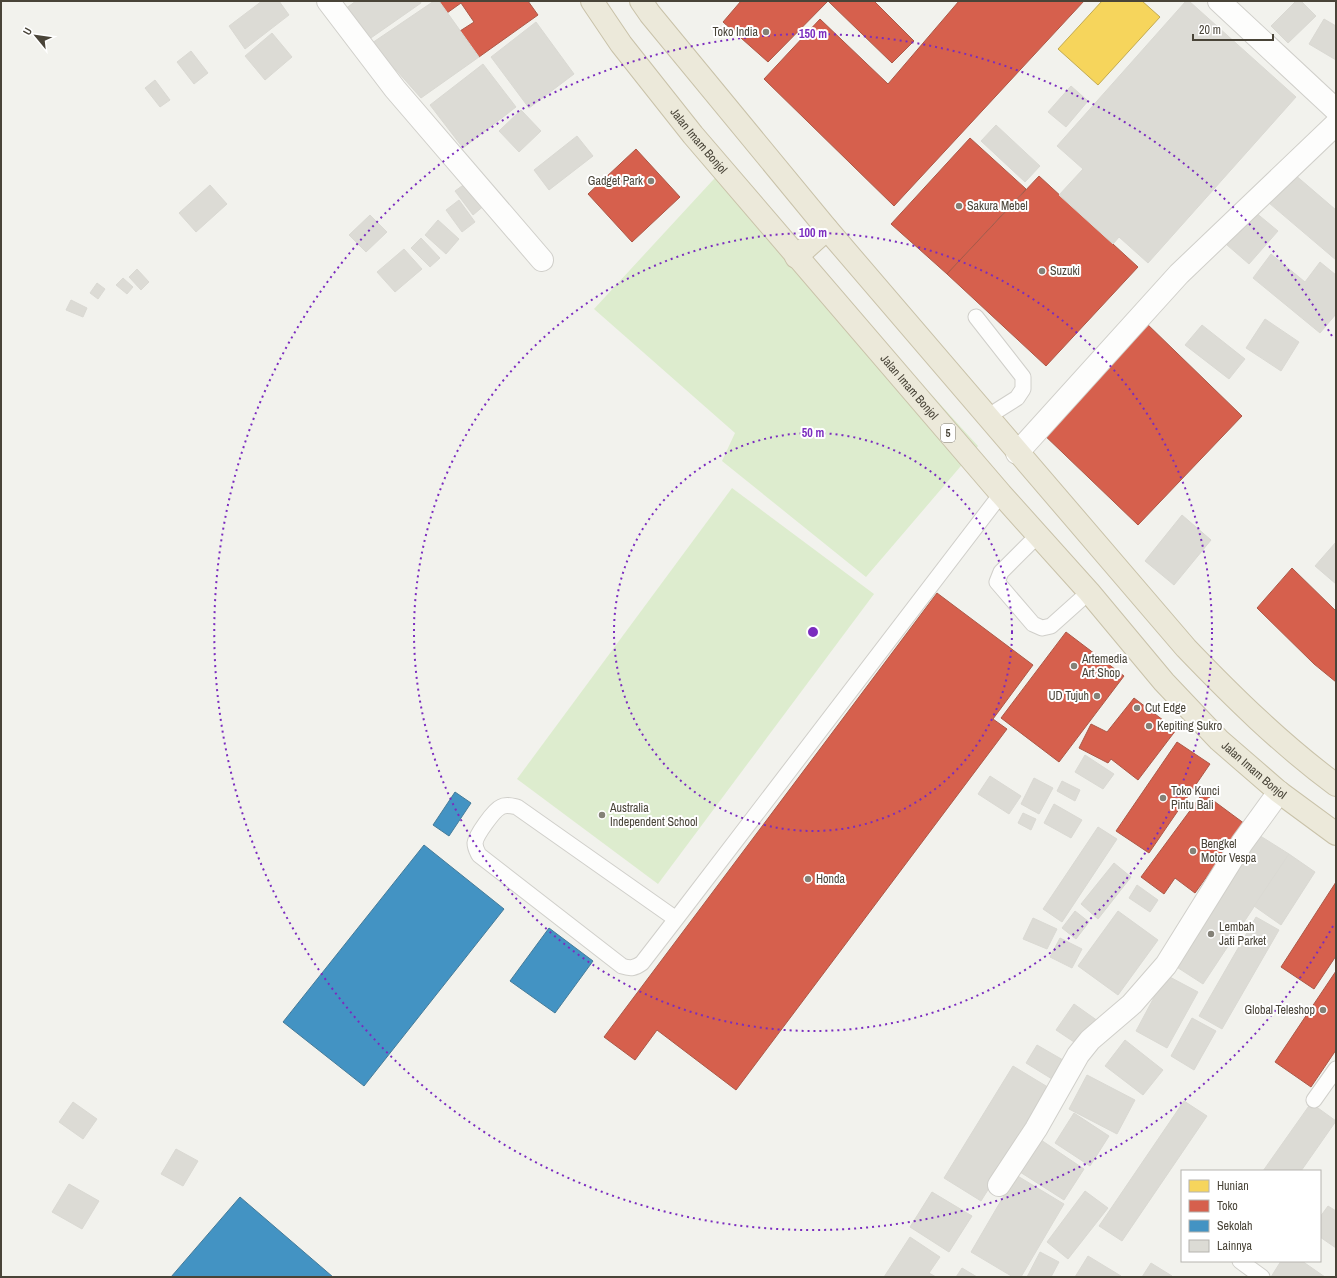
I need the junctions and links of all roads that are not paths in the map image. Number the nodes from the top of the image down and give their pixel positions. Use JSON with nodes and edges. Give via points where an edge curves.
{"nodes":[{"id":1,"x":328,"y":1,"type":"edge"},
{"id":2,"x":592,"y":1,"type":"edge"},
{"id":3,"x":641,"y":1,"type":"edge"},
{"id":4,"x":1219,"y":1,"type":"edge"},
{"id":5,"x":1336,"y":110,"type":"edge"},
{"id":6,"x":1336,"y":124,"type":"edge"},
{"id":7,"x":827,"y":229,"type":"junction"},
{"id":8,"x":796,"y":257,"type":"junction"},
{"id":9,"x":542,"y":260,"type":"dead end"},
{"id":10,"x":976,"y":317,"type":"dead end"},
{"id":11,"x":987,"y":417,"type":"junction"},
{"id":12,"x":1018,"y":452,"type":"junction"},
{"id":13,"x":1001,"y":494,"type":"junction"},
{"id":14,"x":1038,"y":535,"type":"junction"},
{"id":15,"x":1088,"y":592,"type":"junction"},
{"id":16,"x":1336,"y":786,"type":"edge"},
{"id":17,"x":1279,"y":792,"type":"junction"},
{"id":18,"x":1336,"y":834,"type":"edge"},
{"id":19,"x":676,"y":919,"type":"junction"},
{"id":20,"x":1336,"y":1069,"type":"edge"},
{"id":21,"x":1314,"y":1100,"type":"dead end"},
{"id":22,"x":999,"y":1185,"type":"dead end"},
{"id":23,"x":1241,"y":1262,"type":"edge"},
{"id":24,"x":1262,"y":1277,"type":"edge"}],
"edges":[{"from":1,"to":9,"type":"street","via":[[395,89]]},
{"from":2,"to":8,"type":"highway","name":"Jalan Imam Bonjol","number":"5","via":[[621,44],[693,135]]},
{"from":3,"to":7,"type":"highway"},
{"from":4,"to":5,"type":"street"},
{"from":6,"to":12,"type":"street","via":[[1179,274]]},
{"from":7,"to":8,"type":"highway"},
{"from":7,"to":11,"type":"highway"},
{"from":8,"to":13,"type":"highway","name":"Jalan Imam Bonjol","number":"5"},
{"from":10,"to":11,"type":"lane","via":[[1023,377],[1023,389],[1017,398]]},
{"from":11,"to":12,"type":"highway"},
{"from":12,"to":16,"type":"highway","via":[[1186,648],[1242,707],[1303,761]]},
{"from":13,"to":14,"type":"highway","name":"Jalan Imam Bonjol","number":"5"},
{"from":13,"to":19,"type":"lane"},
{"from":14,"to":15,"type":"highway","name":"Jalan Imam Bonjol","number":"5"},
{"from":14,"to":15,"type":"lane","via":[[1001,572],[997,582],[1002,590],[1033,624],[1042,628],[1051,626]]},
{"from":15,"to":17,"type":"highway","name":"Jalan Imam Bonjol","number":"5","via":[[1164,682],[1220,740]]},
{"from":17,"to":18,"type":"highway","name":"Jalan Imam Bonjol","number":"5"},
{"from":17,"to":22,"type":"street","via":[[1242,843],[1166,965],[1132,1004],[1090,1040],[1078,1055],[1036,1129]]},
{"from":19,"to":19,"type":"lane","via":[[642,963],[636,968],[622,966],[479,855],[475,842],[477,836],[496,810],[503,806],[517,807]]},
{"from":20,"to":21,"type":"lane"},
{"from":23,"to":24,"type":"lane"}]}
